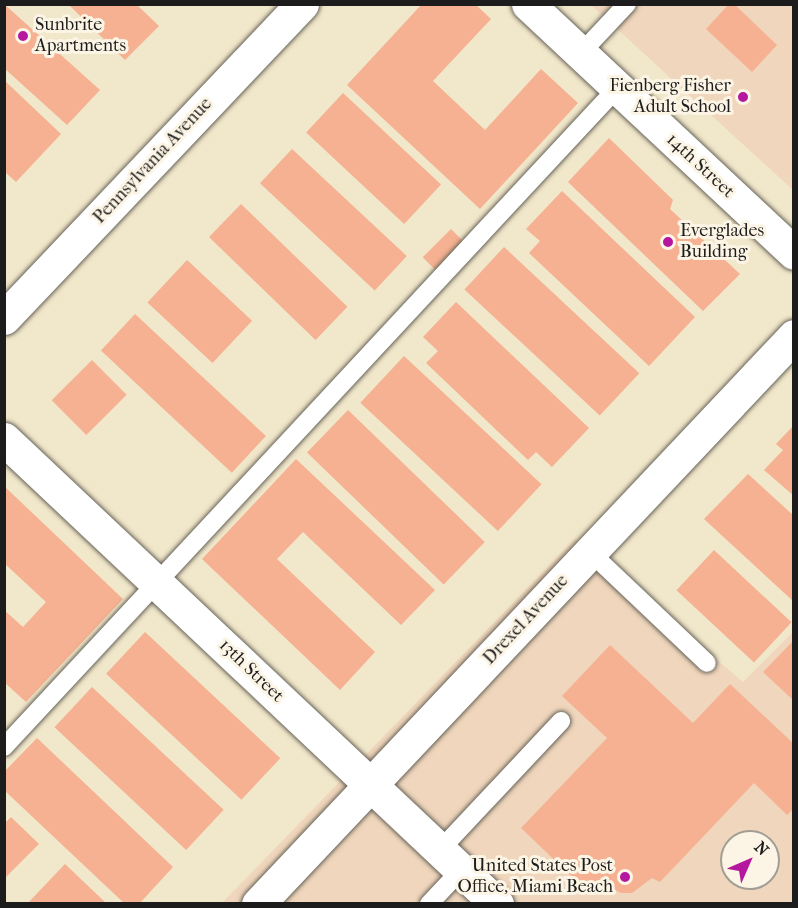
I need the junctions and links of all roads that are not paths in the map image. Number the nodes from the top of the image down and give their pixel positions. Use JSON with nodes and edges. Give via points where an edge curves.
{"nodes":[{"id":1,"x":302,"y":4,"type":"edge"},
{"id":2,"x":528,"y":4,"type":"edge"},
{"id":3,"x":627,"y":4,"type":"edge"},
{"id":4,"x":580,"y":54,"type":"junction"},
{"id":5,"x":616,"y":88,"type":"junction"},
{"id":6,"x":794,"y":253,"type":"edge"},
{"id":7,"x":4,"y":318,"type":"edge"},
{"id":8,"x":794,"y":336,"type":"edge"},
{"id":9,"x":4,"y":439,"type":"edge"},
{"id":10,"x":590,"y":552,"type":"junction"},
{"id":11,"x":158,"y":584,"type":"junction"},
{"id":12,"x":707,"y":663,"type":"dead end"},
{"id":13,"x":561,"y":721,"type":"dead end"},
{"id":14,"x":4,"y":747,"type":"edge"},
{"id":15,"x":371,"y":785,"type":"junction"},
{"id":16,"x":451,"y":860,"type":"junction"},
{"id":17,"x":258,"y":903,"type":"edge"},
{"id":18,"x":429,"y":903,"type":"edge"},
{"id":19,"x":497,"y":903,"type":"edge"}],
"edges":[{"from":1,"to":7,"type":"street","name":"Pennsylvania Avenue"},
{"from":2,"to":4,"type":"street","name":"14th Street"},
{"from":3,"to":4,"type":"lane"},
{"from":4,"to":5,"type":"street","name":"14th Street"},
{"from":5,"to":6,"type":"street","name":"14th Street"},
{"from":5,"to":11,"type":"lane"},
{"from":8,"to":10,"type":"street","name":"Drexel Avenue"},
{"from":9,"to":11,"type":"street","name":"13th Street"},
{"from":10,"to":12,"type":"lane"},
{"from":10,"to":15,"type":"street","name":"Drexel Avenue"},
{"from":11,"to":14,"type":"lane"},
{"from":11,"to":15,"type":"street","name":"13th Street"},
{"from":13,"to":16,"type":"lane"},
{"from":15,"to":16,"type":"street","name":"13th Street"},
{"from":15,"to":17,"type":"street","name":"Drexel Avenue"},
{"from":16,"to":18,"type":"lane"},
{"from":16,"to":19,"type":"street","name":"13th Street"}]}
